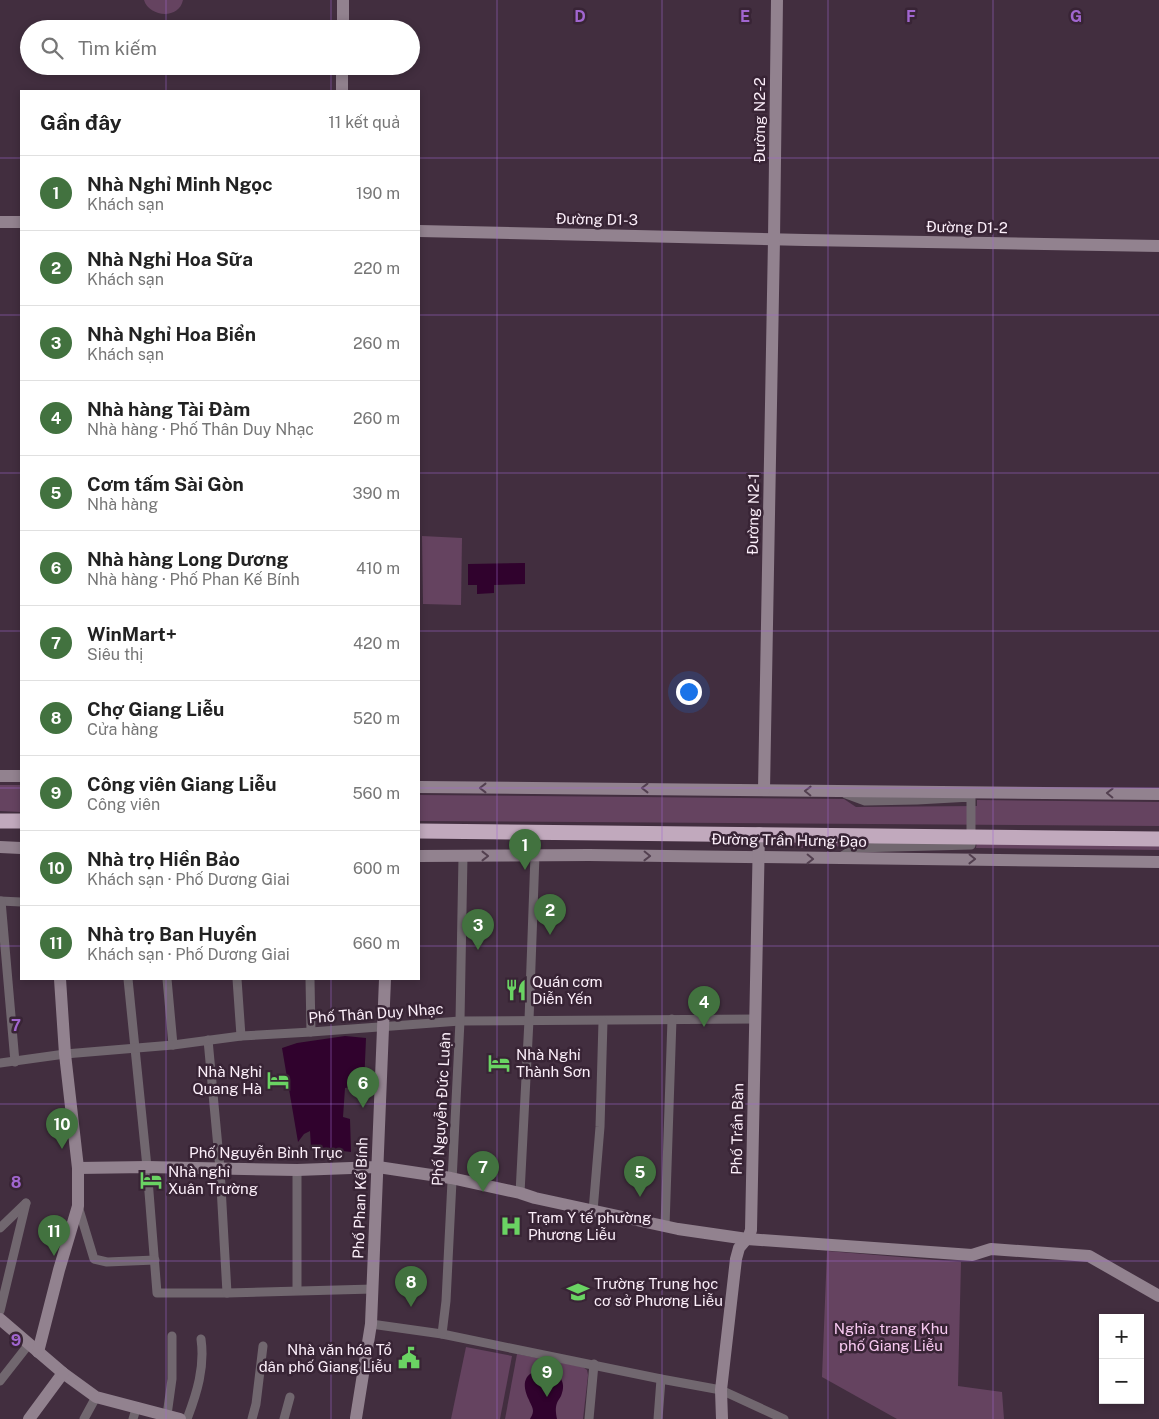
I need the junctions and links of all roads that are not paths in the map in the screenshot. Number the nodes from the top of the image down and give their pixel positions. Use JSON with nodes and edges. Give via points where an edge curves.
{"nodes":[{"id":1,"x":343,"y":0,"type":"edge"},
{"id":2,"x":777,"y":0,"type":"edge"},
{"id":3,"x":343,"y":20,"type":"edge"},
{"id":4,"x":342,"y":75,"type":"edge"},
{"id":5,"x":342,"y":90,"type":"edge"},
{"id":6,"x":0,"y":222,"type":"edge"},
{"id":7,"x":20,"y":222,"type":"edge"},
{"id":8,"x":420,"y":231,"type":"edge"},
{"id":9,"x":774,"y":239,"type":"junction"},
{"id":10,"x":1159,"y":246,"type":"edge"},
{"id":11,"x":0,"y":776,"type":"edge"},
{"id":12,"x":20,"y":776,"type":"edge"},
{"id":13,"x":420,"y":788,"type":"edge"},
{"id":14,"x":764,"y":790,"type":"junction"},
{"id":15,"x":839,"y":791,"type":"junction"},
{"id":16,"x":1159,"y":794,"type":"edge"},
{"id":17,"x":0,"y":821,"type":"edge"},
{"id":18,"x":20,"y":821,"type":"edge"},
{"id":19,"x":420,"y":831,"type":"edge"},
{"id":20,"x":759,"y":834,"type":"junction"},
{"id":21,"x":1159,"y":839,"type":"edge"},
{"id":22,"x":0,"y":847,"type":"edge"},
{"id":23,"x":20,"y":848,"type":"edge"},
{"id":24,"x":535,"y":855,"type":"junction"},
{"id":25,"x":420,"y":856,"type":"edge"},
{"id":26,"x":464,"y":856,"type":"junction"},
{"id":27,"x":759,"y":857,"type":"junction"},
{"id":28,"x":836,"y":859,"type":"junction"},
{"id":29,"x":1159,"y":862,"type":"edge"},
{"id":30,"x":0,"y":901,"type":"edge"},
{"id":31,"x":20,"y":902,"type":"edge"},
{"id":32,"x":60,"y":980,"type":"edge"},
{"id":33,"x":128,"y":980,"type":"edge"},
{"id":34,"x":167,"y":980,"type":"edge"},
{"id":35,"x":236,"y":980,"type":"edge"},
{"id":36,"x":310,"y":980,"type":"edge"},
{"id":37,"x":386,"y":980,"type":"edge"},
{"id":38,"x":672,"y":1019,"type":"junction"},
{"id":39,"x":756,"y":1019,"type":"junction"},
{"id":40,"x":460,"y":1020,"type":"junction"},
{"id":41,"x":529,"y":1020,"type":"junction"},
{"id":42,"x":603,"y":1021,"type":"junction"},
{"id":43,"x":384,"y":1026,"type":"junction"},
{"id":44,"x":311,"y":1032,"type":"junction"},
{"id":45,"x":241,"y":1036,"type":"junction"},
{"id":46,"x":208,"y":1040,"type":"junction"},
{"id":47,"x":173,"y":1045,"type":"junction"},
{"id":48,"x":135,"y":1048,"type":"junction"},
{"id":49,"x":65,"y":1054,"type":"junction"},
{"id":50,"x":15,"y":1062,"type":"junction"},
{"id":51,"x":0,"y":1063,"type":"edge"},
{"id":52,"x":378,"y":1167,"type":"junction"},
{"id":53,"x":78,"y":1168,"type":"junction"},
{"id":54,"x":147,"y":1168,"type":"junction"},
{"id":55,"x":220,"y":1169,"type":"junction"},
{"id":56,"x":297,"y":1170,"type":"junction"},
{"id":57,"x":451,"y":1178,"type":"junction"},
{"id":58,"x":520,"y":1193,"type":"junction"},
{"id":59,"x":78,"y":1206,"type":"junction"},
{"id":60,"x":592,"y":1211,"type":"junction"},
{"id":61,"x":666,"y":1226,"type":"junction"},
{"id":62,"x":0,"y":1228,"type":"edge"},
{"id":63,"x":747,"y":1239,"type":"junction"},
{"id":64,"x":155,"y":1260,"type":"junction"},
{"id":65,"x":372,"y":1289,"type":"junction"},
{"id":66,"x":297,"y":1290,"type":"junction"},
{"id":67,"x":227,"y":1292,"type":"junction"},
{"id":68,"x":1159,"y":1296,"type":"edge"},
{"id":69,"x":0,"y":1311,"type":"edge"},
{"id":70,"x":0,"y":1320,"type":"edge"},
{"id":71,"x":371,"y":1324,"type":"junction"},
{"id":72,"x":442,"y":1334,"type":"junction"},
{"id":73,"x":172,"y":1336,"type":"dead end"},
{"id":74,"x":201,"y":1339,"type":"dead end"},
{"id":75,"x":264,"y":1346,"type":"dead end"},
{"id":76,"x":33,"y":1348,"type":"junction"},
{"id":77,"x":594,"y":1364,"type":"junction"},
{"id":78,"x":63,"y":1373,"type":"junction"},
{"id":79,"x":0,"y":1380,"type":"edge"},
{"id":80,"x":661,"y":1380,"type":"junction"},
{"id":81,"x":721,"y":1390,"type":"junction"},
{"id":82,"x":96,"y":1397,"type":"junction"},
{"id":83,"x":290,"y":1397,"type":"dead end"},
{"id":84,"x":134,"y":1414,"type":"edge"},
{"id":85,"x":167,"y":1415,"type":"junction"},
{"id":86,"x":29,"y":1419,"type":"edge"},
{"id":87,"x":84,"y":1419,"type":"edge"},
{"id":88,"x":180,"y":1419,"type":"edge"},
{"id":89,"x":187,"y":1419,"type":"edge"},
{"id":90,"x":252,"y":1419,"type":"edge"},
{"id":91,"x":284,"y":1419,"type":"edge"},
{"id":92,"x":353,"y":1419,"type":"edge"},
{"id":93,"x":589,"y":1419,"type":"edge"},
{"id":94,"x":658,"y":1419,"type":"edge"},
{"id":95,"x":722,"y":1419,"type":"edge"},
{"id":96,"x":784,"y":1419,"type":"edge"}],
"edges":[{"from":1,"to":3,"type":"street"},
{"from":2,"to":9,"type":"street","name":"Đường N2-2"},
{"from":4,"to":5,"type":"street"},
{"from":6,"to":7,"type":"street"},
{"from":8,"to":9,"type":"street","name":"Đường D1-3"},
{"from":9,"to":10,"type":"street","name":"Đường D1-2"},
{"from":9,"to":14,"type":"street","name":"Đường N2-1"},
{"from":11,"to":12,"type":"street"},
{"from":14,"to":13,"type":"street","one_way":true},
{"from":15,"to":14,"type":"street","one_way":true},
{"from":16,"to":15,"type":"street","one_way":true},
{"from":15,"to":28,"type":"street","via":[[865,801],[971,797],[971,845],[856,848]]},
{"from":17,"to":18,"type":"highway"},
{"from":19,"to":20,"type":"highway","name":"Đường Trần Hưng Đạo"},
{"from":20,"to":21,"type":"highway","name":"Đường Trần Hưng Đạo"},
{"from":20,"to":27,"type":"street","name":"Phố Trần Bàn"},
{"from":22,"to":23,"type":"street"},
{"from":26,"to":24,"type":"street","name":"Đường Trần Hưng Đạo","one_way":true},
{"from":24,"to":27,"type":"street","name":"Đường Trần Hưng Đạo","one_way":true},
{"from":24,"to":41,"type":"street"},
{"from":25,"to":26,"type":"street","name":"Đường Trần Hưng Đạo"},
{"from":26,"to":40,"type":"street","name":"Phố Nguyễn Đức Luận"},
{"from":27,"to":28,"type":"street","name":"Đường Trần Hưng Đạo","one_way":true},
{"from":27,"to":39,"type":"street","name":"Phố Trần Bàn"},
{"from":28,"to":29,"type":"street","name":"Đường Trần Hưng Đạo","one_way":true},
{"from":30,"to":31,"type":"street"},
{"from":30,"to":50,"type":"street"},
{"from":32,"to":49,"type":"street"},
{"from":33,"to":48,"type":"street"},
{"from":34,"to":47,"type":"street"},
{"from":35,"to":45,"type":"street"},
{"from":36,"to":44,"type":"street"},
{"from":37,"to":43,"type":"street","name":"Phố Phan Kế Bính"},
{"from":38,"to":39,"type":"street","name":"Phố Thân Duy Nhạc"},
{"from":38,"to":42,"type":"street","name":"Phố Thân Duy Nhạc"},
{"from":38,"to":61,"type":"street"},
{"from":39,"to":63,"type":"street","name":"Phố Trần Bàn","via":[[752,1221]]},
{"from":40,"to":41,"type":"street","name":"Phố Thân Duy Nhạc"},
{"from":40,"to":43,"type":"street","name":"Phố Thân Duy Nhạc"},
{"from":40,"to":57,"type":"street","name":"Phố Nguyễn Đức Luận"},
{"from":41,"to":42,"type":"street","name":"Phố Thân Duy Nhạc"},
{"from":41,"to":58,"type":"street"},
{"from":42,"to":60,"type":"street","via":[[600,1127]]},
{"from":43,"to":44,"type":"street","name":"Phố Thân Duy Nhạc"},
{"from":43,"to":52,"type":"street","name":"Phố Phan Kế Bính"},
{"from":44,"to":45,"type":"street","name":"Phố Thân Duy Nhạc"},
{"from":45,"to":46,"type":"street","name":"Phố Thân Duy Nhạc"},
{"from":46,"to":47,"type":"street","name":"Phố Thân Duy Nhạc"},
{"from":46,"to":55,"type":"street"},
{"from":47,"to":48,"type":"street","name":"Phố Thân Duy Nhạc"},
{"from":48,"to":49,"type":"street","name":"Phố Thân Duy Nhạc"},
{"from":48,"to":54,"type":"street"},
{"from":49,"to":50,"type":"street","name":"Phố Thân Duy Nhạc"},
{"from":49,"to":53,"type":"street"},
{"from":50,"to":51,"type":"street","name":"Phố Thân Duy Nhạc"},
{"from":52,"to":56,"type":"street","name":"Phố Nguyễn Bỉnh Trục"},
{"from":52,"to":57,"type":"street","name":"Phố Nguyễn Bỉnh Trục"},
{"from":52,"to":65,"type":"street","name":"Phố Phan Kế Bính"},
{"from":53,"to":54,"type":"street","name":"Phố Nguyễn Bỉnh Trục"},
{"from":53,"to":59,"type":"street"},
{"from":54,"to":55,"type":"street","name":"Phố Nguyễn Bỉnh Trục"},
{"from":54,"to":64,"type":"street"},
{"from":55,"to":56,"type":"street","name":"Phố Nguyễn Bỉnh Trục"},
{"from":55,"to":67,"type":"street"},
{"from":56,"to":66,"type":"street"},
{"from":57,"to":58,"type":"street","name":"Phố Nguyễn Bỉnh Trục"},
{"from":57,"to":72,"type":"street","name":"Phố Nguyễn Đức Luận"},
{"from":58,"to":60,"type":"street","name":"Phố Nguyễn Bỉnh Trục"},
{"from":59,"to":64,"type":"street","via":[[94,1258],[107,1262]]},
{"from":59,"to":76,"type":"street"},
{"from":60,"to":61,"type":"street","name":"Phố Nguyễn Bỉnh Trục"},
{"from":61,"to":63,"type":"street","name":"Phố Nguyễn Bỉnh Trục"},
{"from":62,"to":69,"type":"street","via":[[26,1203]]},
{"from":63,"to":68,"type":"street","name":"Phố Nguyễn Bỉnh Trục","via":[[972,1255],[991,1249],[1089,1256]]},
{"from":63,"to":81,"type":"street","name":"Phố Trần Bàn","via":[[739,1248],[736,1259]]},
{"from":64,"to":67,"type":"street","via":[[157,1293]]},
{"from":65,"to":66,"type":"street"},
{"from":65,"to":71,"type":"street","name":"Phố Phan Kế Bính"},
{"from":66,"to":67,"type":"street"},
{"from":70,"to":76,"type":"street"},
{"from":71,"to":72,"type":"street"},
{"from":71,"to":92,"type":"street","name":"Phố Phan Kế Bính"},
{"from":72,"to":77,"type":"street"},
{"from":73,"to":85,"type":"street","via":[[172,1379]]},
{"from":74,"to":89,"type":"street","via":[[201,1371]]},
{"from":75,"to":90,"type":"street"},
{"from":76,"to":78,"type":"street"},
{"from":76,"to":79,"type":"street"},
{"from":77,"to":80,"type":"street"},
{"from":77,"to":93,"type":"street"},
{"from":78,"to":82,"type":"street"},
{"from":78,"to":86,"type":"street"},
{"from":80,"to":81,"type":"street"},
{"from":80,"to":94,"type":"street"},
{"from":81,"to":95,"type":"street","name":"Phố Trần Bàn"},
{"from":81,"to":96,"type":"street"},
{"from":82,"to":84,"type":"street"},
{"from":82,"to":87,"type":"street"},
{"from":83,"to":91,"type":"street"},
{"from":84,"to":85,"type":"street"},
{"from":85,"to":88,"type":"street"}]}
